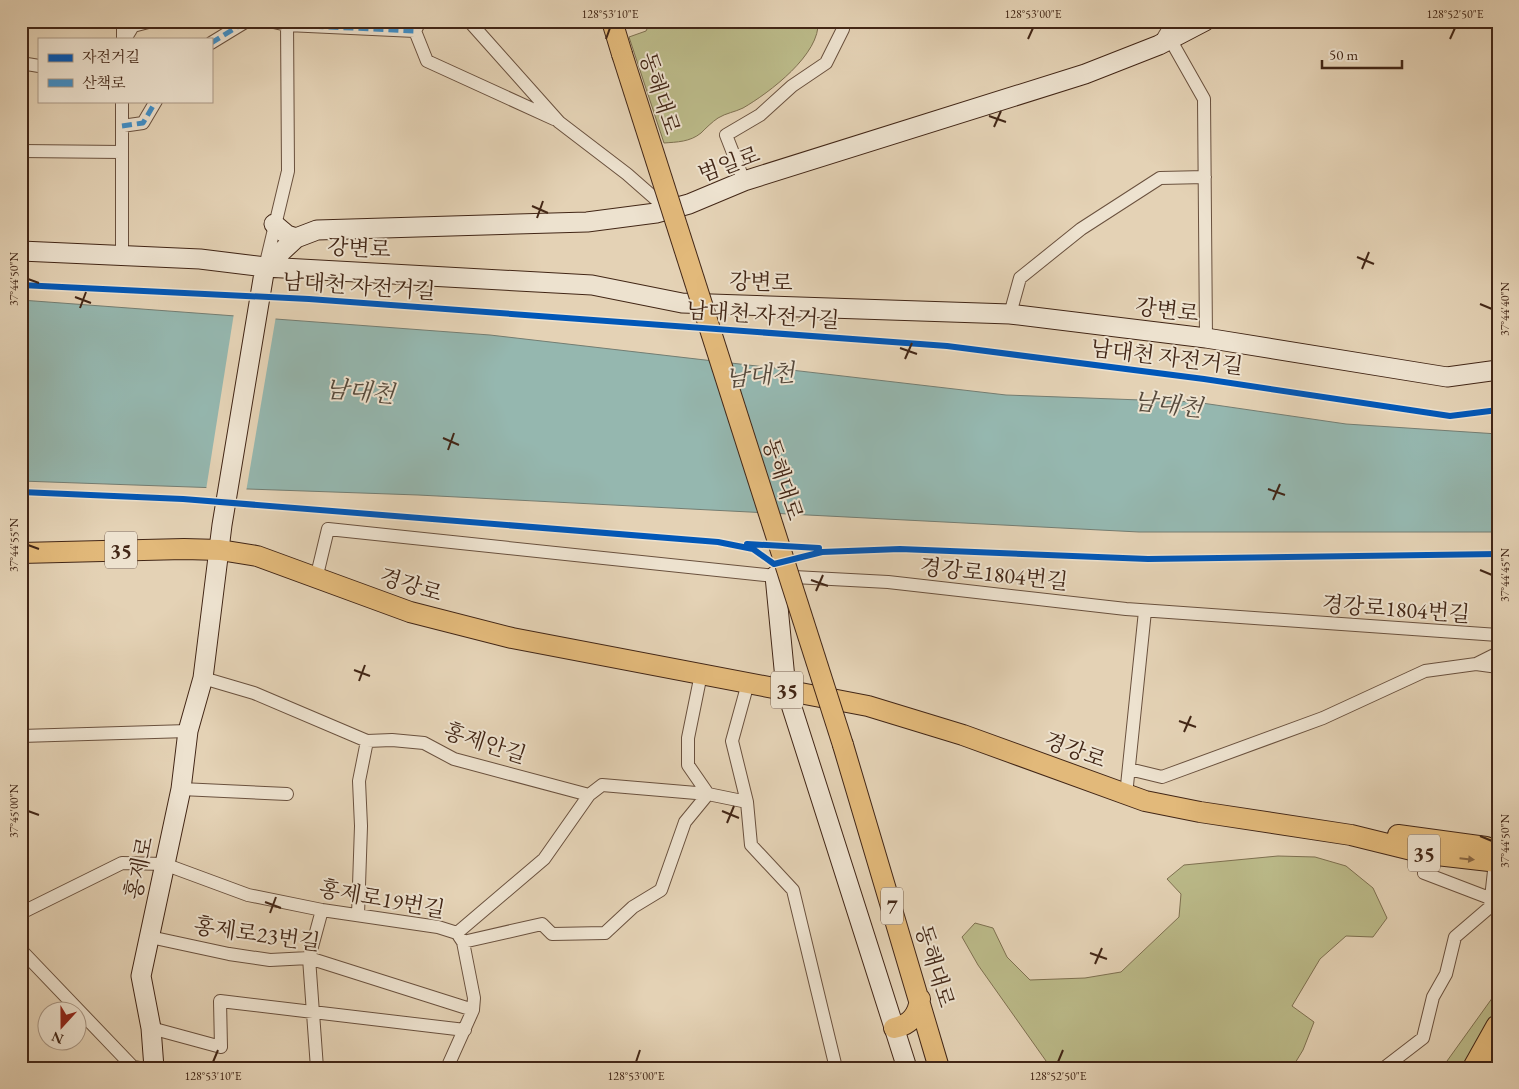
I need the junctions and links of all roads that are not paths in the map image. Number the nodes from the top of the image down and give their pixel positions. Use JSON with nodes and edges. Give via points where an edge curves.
{"nodes":[{"id":1,"x":123,"y":21,"type":"edge"},
{"id":2,"x":152,"y":21,"type":"edge"},
{"id":3,"x":247,"y":21,"type":"edge"},
{"id":4,"x":269,"y":21,"type":"edge"},
{"id":5,"x":469,"y":21,"type":"edge"},
{"id":6,"x":612,"y":21,"type":"edge"},
{"id":7,"x":844,"y":21,"type":"edge"},
{"id":8,"x":1205,"y":21,"type":"edge"},
{"id":9,"x":287,"y":23,"type":"edge"},
{"id":10,"x":417,"y":26,"type":"edge"},
{"id":11,"x":1167,"y":35,"type":"edge"},
{"id":12,"x":124,"y":38,"type":"edge"},
{"id":13,"x":125,"y":38,"type":"edge"},
{"id":14,"x":212,"y":42,"type":"edge"},
{"id":15,"x":21,"y":64,"type":"edge"},
{"id":16,"x":38,"y":66,"type":"edge"},
{"id":17,"x":122,"y":102,"type":"edge"},
{"id":18,"x":155,"y":102,"type":"edge"},
{"id":19,"x":559,"y":122,"type":"junction"},
{"id":20,"x":122,"y":126,"type":"junction"},
{"id":21,"x":21,"y":151,"type":"edge"},
{"id":22,"x":122,"y":152,"type":"junction"},
{"id":23,"x":1205,"y":177,"type":"junction"},
{"id":24,"x":744,"y":181,"type":"junction"},
{"id":25,"x":668,"y":210,"type":"junction"},
{"id":26,"x":274,"y":224,"type":"junction"},
{"id":27,"x":296,"y":238,"type":"junction"},
{"id":28,"x":21,"y":251,"type":"edge"},
{"id":29,"x":122,"y":255,"type":"junction"},
{"id":30,"x":264,"y":270,"type":"junction"},
{"id":31,"x":1010,"y":314,"type":"junction"},
{"id":32,"x":1206,"y":338,"type":"junction"},
{"id":33,"x":1498,"y":370,"type":"edge"},
{"id":34,"x":220,"y":550,"type":"junction"},
{"id":35,"x":21,"y":553,"type":"edge"},
{"id":36,"x":775,"y":576,"type":"junction"},
{"id":37,"x":316,"y":579,"type":"junction"},
{"id":38,"x":1145,"y":611,"type":"junction"},
{"id":39,"x":1498,"y":635,"type":"edge"},
{"id":40,"x":1498,"y":653,"type":"edge"},
{"id":41,"x":1476,"y":664,"type":"junction"},
{"id":42,"x":1498,"y":667,"type":"edge"},
{"id":43,"x":701,"y":674,"type":"junction"},
{"id":44,"x":203,"y":678,"type":"junction"},
{"id":45,"x":748,"y":683,"type":"junction"},
{"id":46,"x":786,"y":690,"type":"junction"},
{"id":47,"x":188,"y":731,"type":"junction"},
{"id":48,"x":21,"y":736,"type":"edge"},
{"id":49,"x":366,"y":741,"type":"junction"},
{"id":50,"x":1129,"y":769,"type":"junction"},
{"id":51,"x":180,"y":789,"type":"junction"},
{"id":52,"x":287,"y":794,"type":"dead end"},
{"id":53,"x":708,"y":794,"type":"junction"},
{"id":54,"x":590,"y":795,"type":"junction"},
{"id":55,"x":1126,"y":795,"type":"junction"},
{"id":56,"x":747,"y":802,"type":"junction"},
{"id":57,"x":1351,"y":835,"type":"junction"},
{"id":58,"x":1428,"y":854,"type":"junction"},
{"id":59,"x":1497,"y":857,"type":"edge"},
{"id":60,"x":164,"y":864,"type":"junction"},
{"id":61,"x":1492,"y":899,"type":"junction"},
{"id":62,"x":322,"y":910,"type":"junction"},
{"id":63,"x":21,"y":913,"type":"edge"},
{"id":64,"x":358,"y":915,"type":"junction"},
{"id":65,"x":150,"y":937,"type":"junction"},
{"id":66,"x":460,"y":938,"type":"junction"},
{"id":67,"x":21,"y":950,"type":"edge"},
{"id":68,"x":309,"y":958,"type":"junction"},
{"id":69,"x":920,"y":999,"type":"junction"},
{"id":70,"x":473,"y":1010,"type":"junction"},
{"id":71,"x":313,"y":1011,"type":"junction"},
{"id":72,"x":1498,"y":1026,"type":"edge"},
{"id":73,"x":151,"y":1028,"type":"junction"},
{"id":74,"x":894,"y":1028,"type":"junction"},
{"id":75,"x":465,"y":1030,"type":"junction"},
{"id":76,"x":1498,"y":1059,"type":"edge"},
{"id":77,"x":21,"y":1062,"type":"edge"},
{"id":78,"x":24,"y":1068,"type":"edge"},
{"id":79,"x":139,"y":1068,"type":"edge"},
{"id":80,"x":154,"y":1068,"type":"edge"},
{"id":81,"x":318,"y":1068,"type":"edge"},
{"id":82,"x":447,"y":1068,"type":"edge"},
{"id":83,"x":836,"y":1068,"type":"edge"},
{"id":84,"x":907,"y":1068,"type":"edge"},
{"id":85,"x":940,"y":1068,"type":"edge"},
{"id":86,"x":1384,"y":1068,"type":"edge"},
{"id":87,"x":1475,"y":1068,"type":"edge"},
{"id":88,"x":1493,"y":1068,"type":"edge"}],
"edges":[{"from":1,"to":12,"type":"street"},
{"from":2,"to":13,"type":"street","via":[[134,26]]},
{"from":3,"to":14,"type":"street"},
{"from":4,"to":9,"type":"street"},
{"from":5,"to":19,"type":"street"},
{"from":6,"to":69,"type":"main road","name":"동해대로","number":"7","bridge":true,"via":[[843,745]]},
{"from":7,"to":24,"type":"street","via":[[826,63],[792,86],[760,115],[726,135]]},
{"from":8,"to":11,"type":"street","name":"범일로"},
{"from":9,"to":10,"type":"street"},
{"from":9,"to":26,"type":"street","via":[[288,172]]},
{"from":10,"to":19,"type":"street","via":[[427,61]]},
{"from":11,"to":23,"type":"street","via":[[1204,99]]},
{"from":11,"to":24,"type":"street","name":"범일로","via":[[1085,74]]},
{"from":15,"to":16,"type":"street"},
{"from":17,"to":20,"type":"street"},
{"from":18,"to":20,"type":"street","via":[[143,123]]},
{"from":19,"to":25,"type":"street"},
{"from":20,"to":22,"type":"street"},
{"from":21,"to":22,"type":"street"},
{"from":22,"to":29,"type":"street"},
{"from":23,"to":31,"type":"street","via":[[1160,178],[1081,229],[1020,278]]},
{"from":23,"to":32,"type":"street"},
{"from":24,"to":25,"type":"street","name":"범일로"},
{"from":25,"to":27,"type":"street","name":"범일로","via":[[587,222],[317,230]]},
{"from":26,"to":27,"type":"street"},
{"from":26,"to":30,"type":"street"},
{"from":27,"to":30,"type":"street","name":"범일로"},
{"from":28,"to":29,"type":"street","name":"강변로"},
{"from":29,"to":30,"type":"street","name":"강변로","via":[[200,259]]},
{"from":30,"to":31,"type":"street","name":"강변로","via":[[592,285],[682,303]]},
{"from":30,"to":34,"type":"street","name":"홍제로"},
{"from":31,"to":32,"type":"street","name":"강변로"},
{"from":32,"to":33,"type":"street","name":"강변로","via":[[1447,377]]},
{"from":34,"to":35,"type":"main road","name":"경강로","number":"35"},
{"from":34,"to":37,"type":"main road","name":"경강로","number":"35","via":[[257,556]]},
{"from":34,"to":44,"type":"street","name":"홍제로"},
{"from":36,"to":37,"type":"street","name":"경강로1804번길","via":[[328,529]]},
{"from":36,"to":38,"type":"street","name":"경강로1804번길","via":[[888,582]]},
{"from":36,"to":46,"type":"street"},
{"from":37,"to":43,"type":"main road","name":"경강로","number":"35","via":[[410,612],[503,635]]},
{"from":38,"to":39,"type":"street","name":"경강로1804번길"},
{"from":38,"to":50,"type":"street"},
{"from":40,"to":41,"type":"street"},
{"from":41,"to":42,"type":"street"},
{"from":41,"to":50,"type":"street","via":[[1425,671],[1323,718],[1162,777]]},
{"from":43,"to":45,"type":"main road","name":"경강로","number":"35"},
{"from":43,"to":53,"type":"street","via":[[688,738],[688,765]]},
{"from":44,"to":47,"type":"street","name":"홍제로"},
{"from":44,"to":49,"type":"street","via":[[254,693]]},
{"from":45,"to":46,"type":"main road","name":"경강로","number":"35"},
{"from":45,"to":56,"type":"street","via":[[732,741]]},
{"from":46,"to":55,"type":"main road","name":"경강로","number":"35","via":[[868,706],[963,735]]},
{"from":46,"to":74,"type":"street"},
{"from":47,"to":48,"type":"street"},
{"from":47,"to":51,"type":"street","name":"홍제로"},
{"from":49,"to":54,"type":"street","name":"홍제안길","via":[[424,743],[454,759]]},
{"from":49,"to":64,"type":"street","via":[[359,781]]},
{"from":50,"to":55,"type":"street"},
{"from":51,"to":52,"type":"street"},
{"from":51,"to":60,"type":"street","name":"홍제로"},
{"from":53,"to":54,"type":"street","via":[[602,784]]},
{"from":53,"to":56,"type":"street"},
{"from":53,"to":66,"type":"street","via":[[685,822],[661,890],[633,907],[605,933],[552,934],[542,924]]},
{"from":54,"to":66,"type":"street","via":[[544,858]]},
{"from":55,"to":57,"type":"main road","name":"경강로","number":"35","via":[[1200,812]]},
{"from":56,"to":83,"type":"street","via":[[752,845],[793,890]]},
{"from":57,"to":58,"type":"main road","name":"경강로","number":"35"},
{"from":57,"to":59,"type":"main road","name":"경강로","number":"35","via":[[1379,832]]},
{"from":58,"to":59,"type":"main road","name":"경강로","number":"35","one_way":true},
{"from":58,"to":61,"type":"street","via":[[1424,873]]},
{"from":59,"to":61,"type":"street"},
{"from":60,"to":62,"type":"street","name":"홍제로19번길","via":[[248,895]]},
{"from":60,"to":63,"type":"street","name":"홍제로19번길","via":[[122,863]]},
{"from":60,"to":65,"type":"street","name":"홍제로"},
{"from":61,"to":86,"type":"street","via":[[1490,908],[1455,937],[1446,974],[1433,997],[1423,1038]]},
{"from":62,"to":64,"type":"street","name":"홍제로19번길"},
{"from":62,"to":68,"type":"street"},
{"from":64,"to":66,"type":"street","name":"홍제로19번길","via":[[438,927]]},
{"from":65,"to":68,"type":"street","name":"홍제로23번길","via":[[270,960]]},
{"from":65,"to":73,"type":"street","name":"홍제로","via":[[141,976]]},
{"from":66,"to":70,"type":"street","name":"홍제로19번길","via":[[474,998]]},
{"from":67,"to":79,"type":"street","via":[[133,1067]]},
{"from":68,"to":70,"type":"street","name":"홍제로23번길"},
{"from":68,"to":71,"type":"street"},
{"from":69,"to":74,"type":"main road","via":[[919,1009],[912,1020]]},
{"from":69,"to":85,"type":"main road","name":"동해대로","number":"7"},
{"from":70,"to":75,"type":"street","name":"홍제로19번길"},
{"from":71,"to":73,"type":"street","via":[[220,1001],[221,1047]]},
{"from":71,"to":75,"type":"street"},
{"from":71,"to":81,"type":"street"},
{"from":72,"to":87,"type":"highway"},
{"from":73,"to":80,"type":"street","name":"홍제로"},
{"from":74,"to":84,"type":"street"},
{"from":75,"to":82,"type":"street","name":"홍제로19번길"},
{"from":76,"to":88,"type":"street"},
{"from":77,"to":78,"type":"street"}]}
